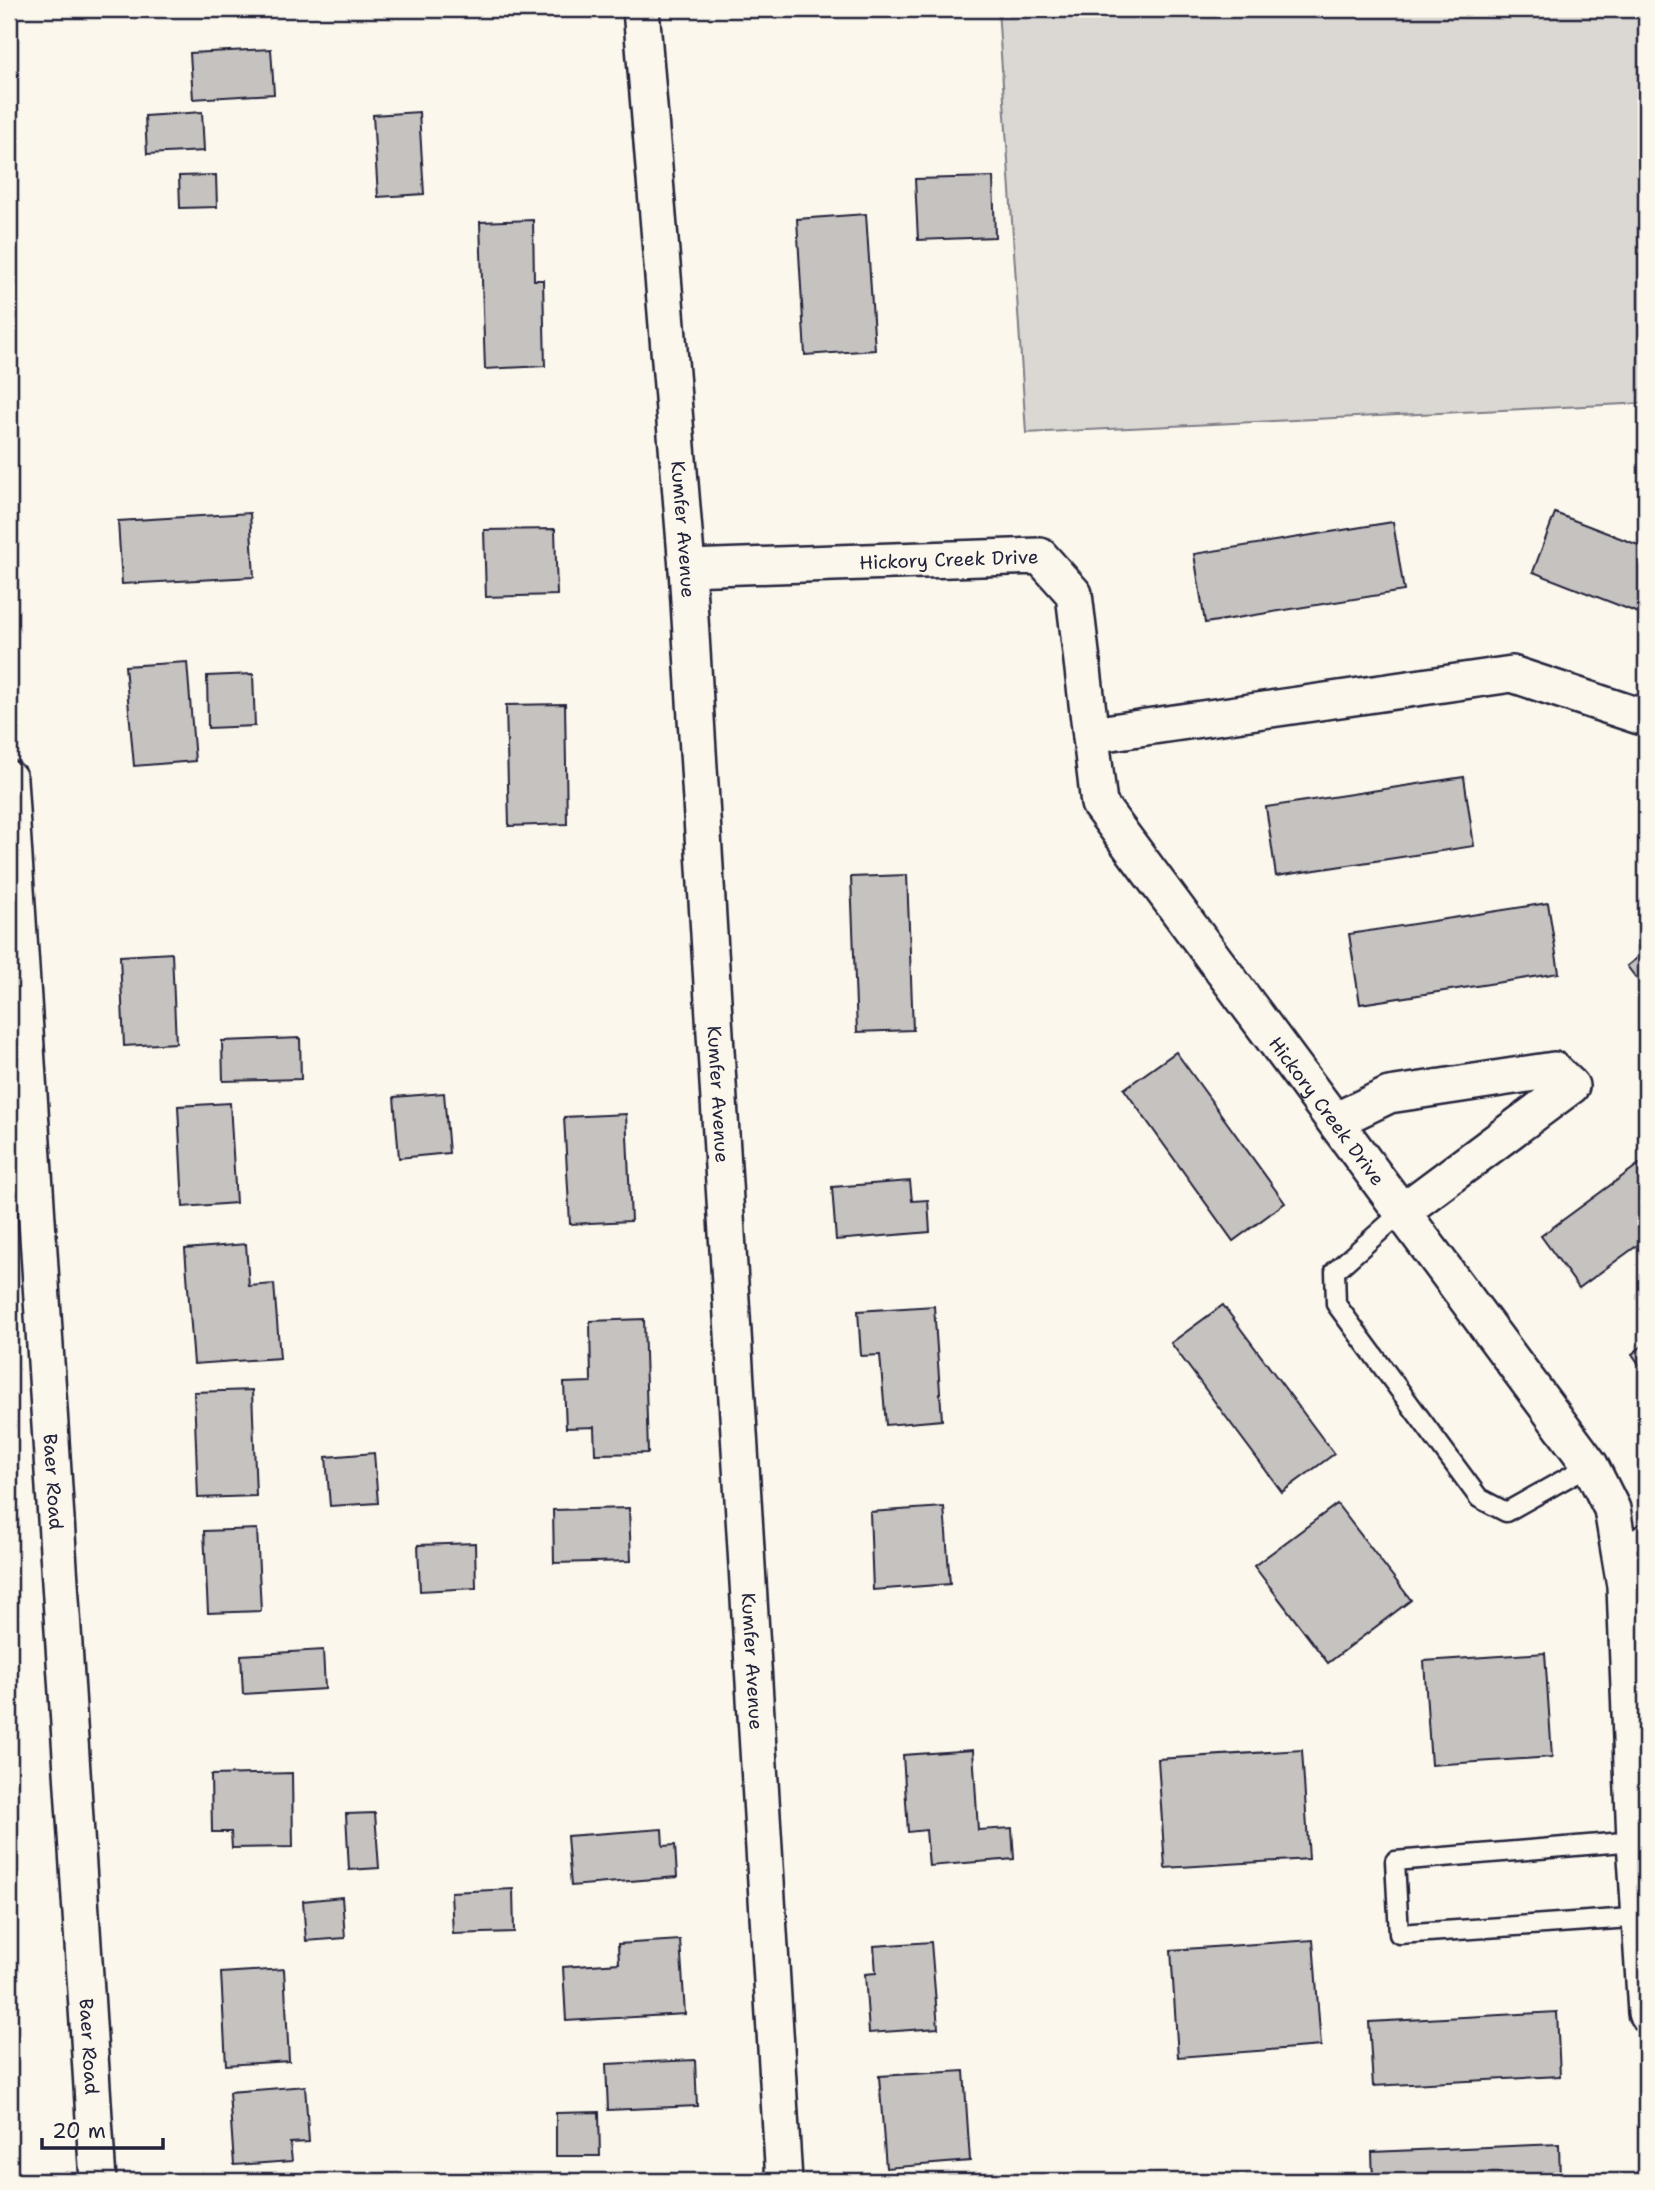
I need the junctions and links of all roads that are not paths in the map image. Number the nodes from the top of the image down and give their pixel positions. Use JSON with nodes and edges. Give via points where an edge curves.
{"nodes":[{"id":1,"x":641,"y":9,"type":"edge"},
{"id":2,"x":687,"y":568,"type":"junction"},
{"id":3,"x":1639,"y":716,"type":"dead end"},
{"id":4,"x":1091,"y":735,"type":"junction"},
{"id":5,"x":9,"y":779,"type":"edge"},
{"id":6,"x":1335,"y":1121,"type":"junction"},
{"id":7,"x":1403,"y":1211,"type":"junction"},
{"id":8,"x":1590,"y":1465,"type":"junction"},
{"id":9,"x":1634,"y":1540,"type":"edge"},
{"id":10,"x":1635,"y":1841,"type":"junction"},
{"id":11,"x":1644,"y":1917,"type":"edge"},
{"id":12,"x":1646,"y":2013,"type":"edge"},
{"id":13,"x":98,"y":2181,"type":"edge"},
{"id":14,"x":784,"y":2181,"type":"edge"}],
"edges":[{"from":1,"to":2,"type":"street","name":"Kumfer Avenue"},
{"from":2,"to":4,"type":"street","name":"Hickory Creek Drive","via":[[1041,556],[1074,594]]},
{"from":2,"to":14,"type":"street","name":"Kumfer Avenue"},
{"from":3,"to":4,"type":"street","via":[[1511,674]]},
{"from":4,"to":6,"type":"street","name":"Hickory Creek Drive","via":[[1099,804]]},
{"from":5,"to":13,"type":"street","name":"Baer Road"},
{"from":6,"to":7,"type":"street","name":"Hickory Creek Drive"},
{"from":6,"to":7,"type":"street","via":[[1389,1095],[1554,1070],[1571,1086]]},
{"from":7,"to":8,"type":"street","name":"Hickory Creek Drive"},
{"from":7,"to":8,"type":"lane","via":[[1335,1271],[1336,1304],[1344,1315],[1479,1498],[1506,1511]]},
{"from":8,"to":9,"type":"street","name":"Hickory Creek Drive"},
{"from":9,"to":10,"type":"street","name":"Hickory Creek Drive"},
{"from":10,"to":11,"type":"street","name":"Hickory Creek Drive"},
{"from":10,"to":11,"type":"lane","via":[[1395,1861],[1399,1934]]},
{"from":11,"to":12,"type":"street","name":"Hickory Creek Drive"}]}
